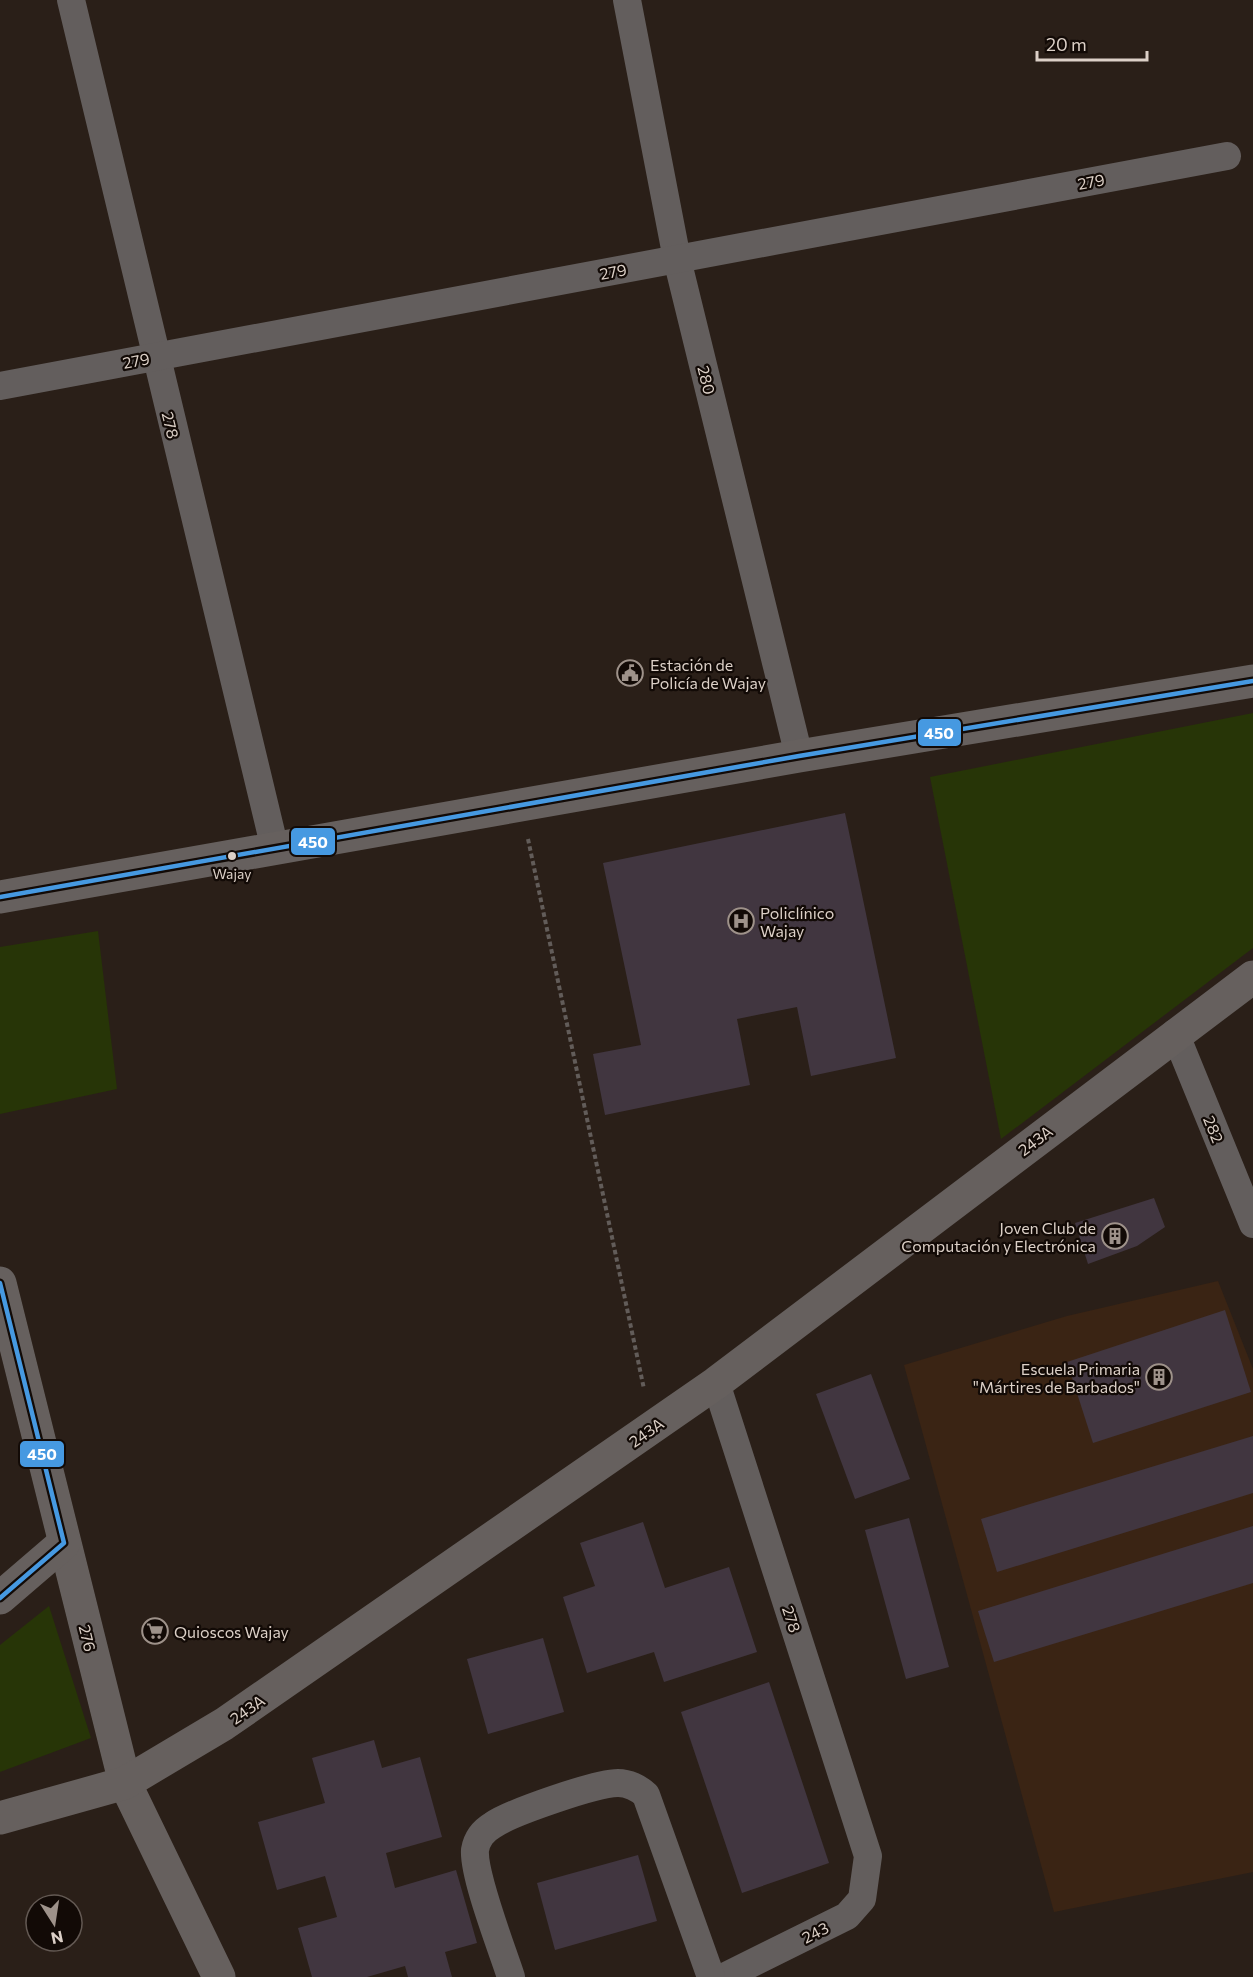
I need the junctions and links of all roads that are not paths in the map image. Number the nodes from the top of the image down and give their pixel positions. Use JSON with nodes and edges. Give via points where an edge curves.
{"nodes":[{"id":1,"x":71,"y":0,"type":"edge"},
{"id":2,"x":627,"y":0,"type":"edge"},
{"id":3,"x":1227,"y":156,"type":"dead end"},
{"id":4,"x":677,"y":259,"type":"junction"},
{"id":5,"x":154,"y":357,"type":"junction"},
{"id":6,"x":0,"y":386,"type":"edge"},
{"id":7,"x":1253,"y":681,"type":"edge"},
{"id":8,"x":798,"y":756,"type":"junction"},
{"id":9,"x":274,"y":849,"type":"junction"},
{"id":10,"x":0,"y":897,"type":"edge"},
{"id":11,"x":1253,"y":977,"type":"edge"},
{"id":12,"x":1175,"y":1034,"type":"junction"},
{"id":13,"x":1253,"y":1224,"type":"edge"},
{"id":14,"x":0,"y":1283,"type":"edge"},
{"id":15,"x":716,"y":1383,"type":"junction"},
{"id":16,"x":64,"y":1543,"type":"junction"},
{"id":17,"x":0,"y":1598,"type":"edge"},
{"id":18,"x":125,"y":1783,"type":"junction"},
{"id":19,"x":0,"y":1818,"type":"edge"},
{"id":20,"x":868,"y":1856,"type":"joint"},
{"id":21,"x":727,"y":1976,"type":"edge"},
{"id":22,"x":219,"y":1977,"type":"edge"},
{"id":23,"x":511,"y":1977,"type":"edge"}],
"edges":[{"from":1,"to":5,"type":"street","name":"278"},
{"from":2,"to":4,"type":"street","name":"280"},
{"from":3,"to":4,"type":"street","name":"279"},
{"from":4,"to":5,"type":"street","name":"279"},
{"from":4,"to":8,"type":"street","name":"280"},
{"from":5,"to":6,"type":"street","name":"279"},
{"from":5,"to":9,"type":"street","name":"278"},
{"from":7,"to":8,"type":"main road"},
{"from":8,"to":9,"type":"main road"},
{"from":9,"to":10,"type":"main road"},
{"from":11,"to":12,"type":"main road","name":"243A"},
{"from":12,"to":13,"type":"street","name":"282"},
{"from":12,"to":15,"type":"main road","name":"243A"},
{"from":14,"to":16,"type":"main road","name":"276"},
{"from":15,"to":18,"type":"main road","name":"243A","via":[[224,1724]]},
{"from":15,"to":20,"type":"street","name":"278"},
{"from":16,"to":17,"type":"main road"},
{"from":16,"to":18,"type":"main road","name":"276"},
{"from":18,"to":19,"type":"main road","name":"243A"},
{"from":18,"to":22,"type":"main road","name":"276"},
{"from":20,"to":21,"type":"street","name":"243","via":[[862,1899],[847,1916]]},
{"from":21,"to":23,"type":"street","via":[[646,1795],[639,1788],[620,1783],[593,1786],[494,1823],[480,1835],[475,1850],[477,1869]]}]}
